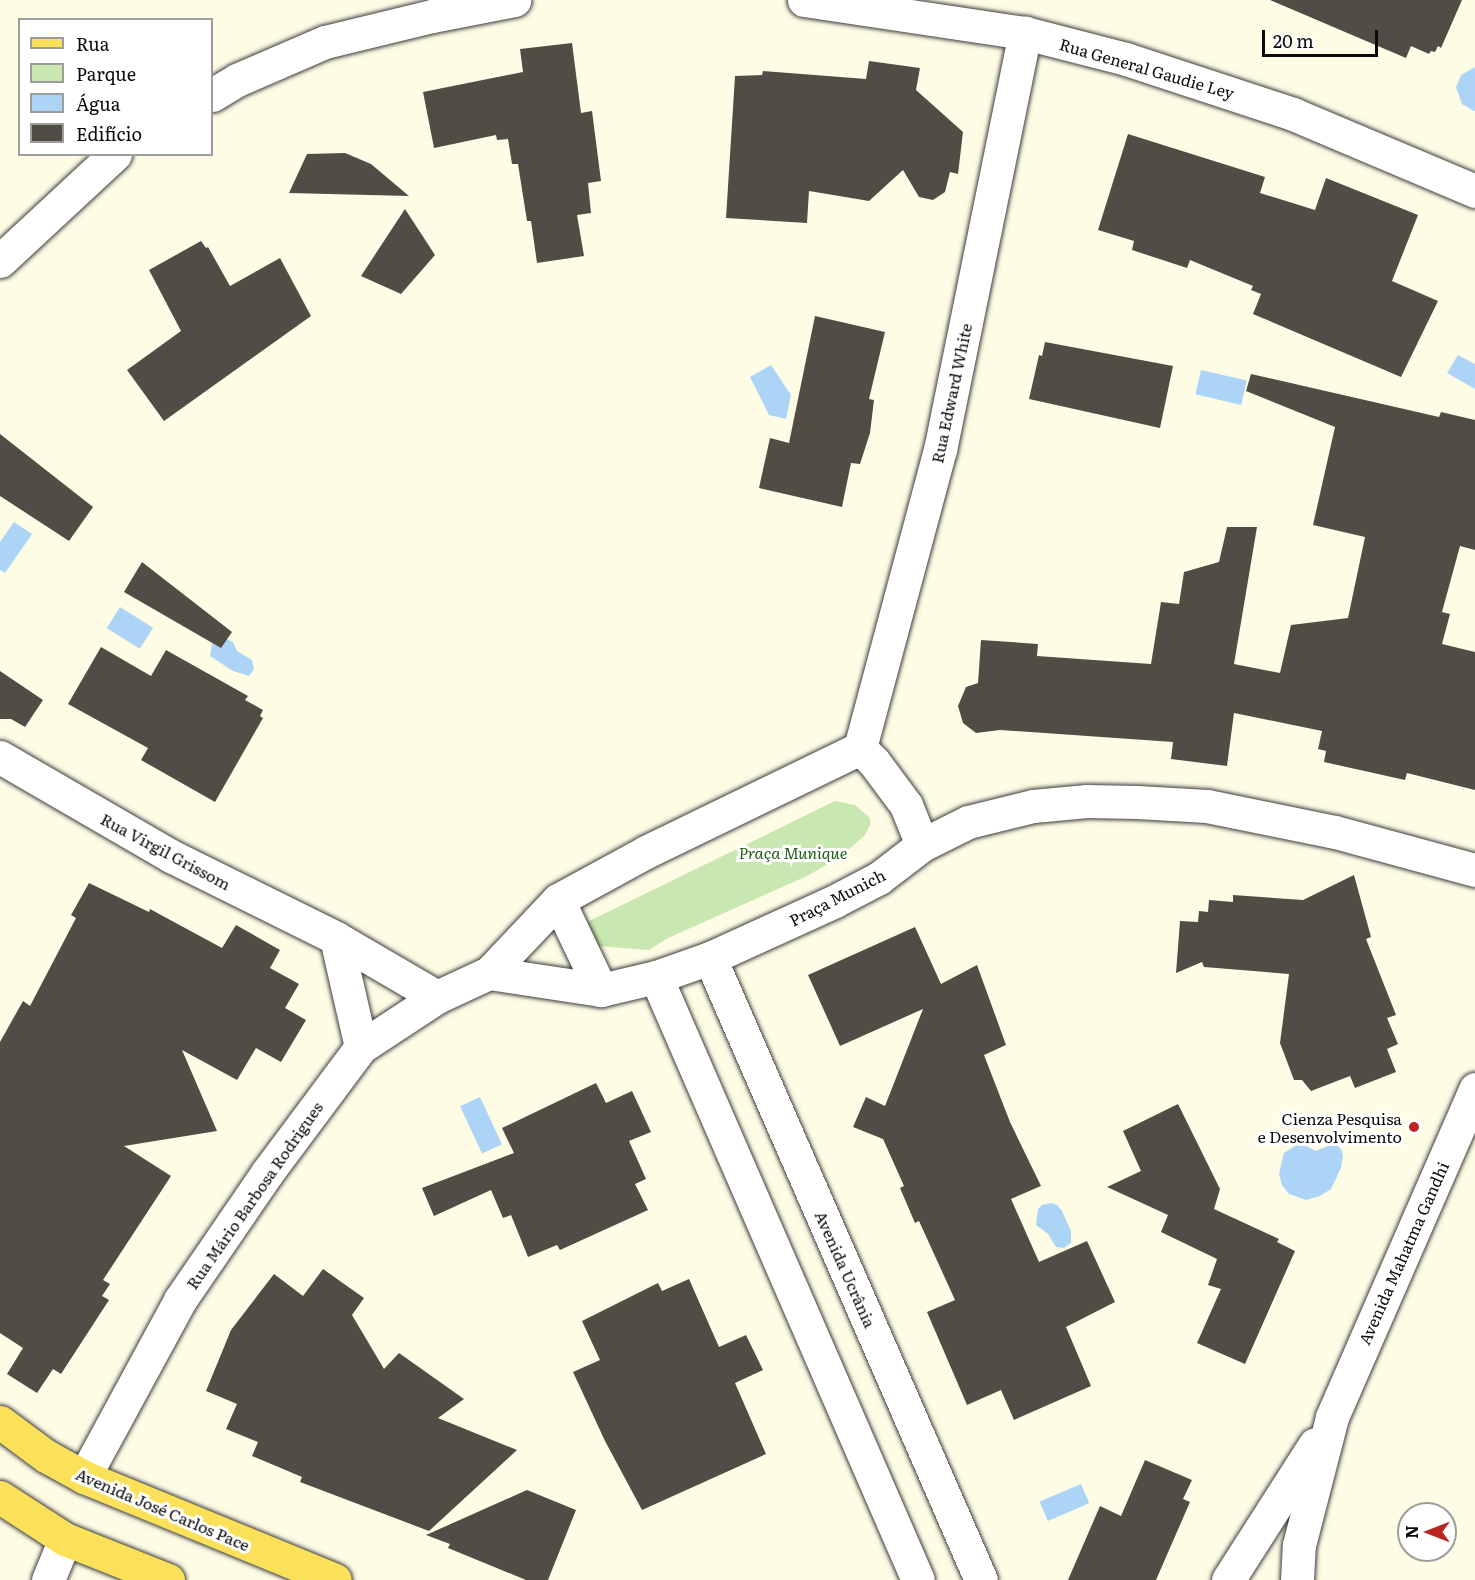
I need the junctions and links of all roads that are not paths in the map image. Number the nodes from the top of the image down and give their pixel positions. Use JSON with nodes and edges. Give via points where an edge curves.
{"nodes":[{"id":1,"x":514,"y":0,"type":"edge"},
{"id":2,"x":804,"y":0,"type":"edge"},
{"id":3,"x":426,"y":8,"type":"edge"},
{"id":4,"x":1025,"y":33,"type":"junction"},
{"id":5,"x":213,"y":94,"type":"edge"},
{"id":6,"x":113,"y":156,"type":"edge"},
{"id":7,"x":1475,"y":191,"type":"edge"},
{"id":8,"x":0,"y":261,"type":"edge"},
{"id":9,"x":860,"y":748,"type":"junction"},
{"id":10,"x":0,"y":758,"type":"edge"},
{"id":11,"x":922,"y":845,"type":"junction"},
{"id":12,"x":1475,"y":870,"type":"edge"},
{"id":13,"x":558,"y":900,"type":"junction"},
{"id":14,"x":336,"y":938,"type":"junction"},
{"id":15,"x":710,"y":958,"type":"junction"},
{"id":16,"x":489,"y":973,"type":"junction"},
{"id":17,"x":656,"y":977,"type":"junction"},
{"id":18,"x":600,"y":990,"type":"junction"},
{"id":19,"x":437,"y":997,"type":"junction"},
{"id":20,"x":361,"y":1047,"type":"junction"},
{"id":21,"x":1475,"y":1089,"type":"edge"},
{"id":22,"x":1332,"y":1417,"type":"junction"},
{"id":23,"x":0,"y":1422,"type":"edge"},
{"id":24,"x":84,"y":1478,"type":"junction"},
{"id":25,"x":0,"y":1497,"type":"edge"},
{"id":26,"x":954,"y":1519,"type":"junction"},
{"id":27,"x":65,"y":1539,"type":"junction"},
{"id":28,"x":904,"y":1548,"type":"junction"},
{"id":29,"x":48,"y":1580,"type":"edge"},
{"id":30,"x":168,"y":1580,"type":"edge"},
{"id":31,"x":335,"y":1580,"type":"edge"},
{"id":32,"x":918,"y":1580,"type":"edge"},
{"id":33,"x":941,"y":1580,"type":"edge"},
{"id":34,"x":958,"y":1580,"type":"edge"},
{"id":35,"x":981,"y":1580,"type":"edge"},
{"id":36,"x":1228,"y":1580,"type":"edge"},
{"id":37,"x":1297,"y":1580,"type":"edge"}],
"edges":[{"from":1,"to":3,"type":"street"},
{"from":2,"to":4,"type":"street","name":"Rua General Gaudie Ley"},
{"from":3,"to":5,"type":"street","via":[[325,42]]},
{"from":4,"to":7,"type":"street","name":"Rua General Gaudie Ley","via":[[1218,87]]},
{"from":4,"to":9,"type":"street","name":"Rua Edward White","via":[[940,450]]},
{"from":6,"to":8,"type":"street"},
{"from":9,"to":11,"type":"street","via":[[906,805]]},
{"from":9,"to":13,"type":"street","via":[[646,852]]},
{"from":10,"to":14,"type":"street","name":"Rua Virgil Grissom","via":[[171,856]]},
{"from":11,"to":12,"type":"street","name":"Praça Munich","via":[[968,822],[1033,806],[1137,802],[1207,806],[1335,832]]},
{"from":11,"to":15,"type":"street","name":"Praça Munich","via":[[870,882]]},
{"from":13,"to":16,"type":"street"},
{"from":13,"to":18,"type":"street"},
{"from":14,"to":19,"type":"street","name":"Rua Virgil Grissom"},
{"from":14,"to":20,"type":"street"},
{"from":15,"to":17,"type":"street","name":"Praça Munich"},
{"from":15,"to":26,"type":"street","name":"Avenida Ucrânia"},
{"from":16,"to":18,"type":"street","name":"Praça Munich"},
{"from":16,"to":19,"type":"street","name":"Rua Mário Barbosa Rodrigues"},
{"from":17,"to":18,"type":"street","name":"Praça Munich"},
{"from":17,"to":28,"type":"street"},
{"from":19,"to":20,"type":"street","name":"Rua Mário Barbosa Rodrigues"},
{"from":20,"to":24,"type":"street","name":"Rua Mário Barbosa Rodrigues","via":[[180,1299]]},
{"from":21,"to":22,"type":"street","name":"Avenida Mahatma Gandhi"},
{"from":22,"to":36,"type":"street","name":"Avenida Mahatma Gandhi"},
{"from":22,"to":37,"type":"street","name":"Avenida Mahatma Gandhi","via":[[1299,1545]]},
{"from":23,"to":24,"type":"main road","name":"Avenida José Carlos Pace"},
{"from":24,"to":31,"type":"main road","name":"Avenida José Carlos Pace"},
{"from":25,"to":27,"type":"main road"},
{"from":26,"to":34,"type":"street","via":[[962,1555],[962,1574]]},
{"from":26,"to":35,"type":"street","name":"Avenida Ucrânia"},
{"from":27,"to":29,"type":"street"},
{"from":27,"to":30,"type":"main road"},
{"from":28,"to":32,"type":"street"},
{"from":28,"to":33,"type":"street","via":[[927,1574]]}]}
